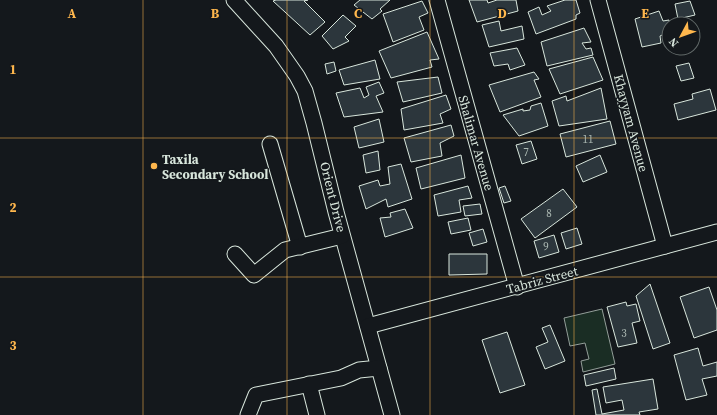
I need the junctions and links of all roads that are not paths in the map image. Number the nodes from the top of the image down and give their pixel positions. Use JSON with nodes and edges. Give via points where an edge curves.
{"nodes":[{"id":1,"x":437,"y":0,"type":"edge"},
{"id":2,"x":598,"y":0,"type":"edge"},
{"id":3,"x":236,"y":1,"type":"edge"},
{"id":4,"x":270,"y":144,"type":"dead end"},
{"id":5,"x":717,"y":232,"type":"edge"},
{"id":6,"x":342,"y":236,"type":"junction"},
{"id":7,"x":665,"y":246,"type":"junction"},
{"id":8,"x":300,"y":247,"type":"junction"},
{"id":9,"x":235,"y":254,"type":"dead end"},
{"id":10,"x":517,"y":287,"type":"junction"},
{"id":11,"x":368,"y":326,"type":"junction"},
{"id":12,"x":379,"y":368,"type":"junction"},
{"id":13,"x":309,"y":384,"type":"junction"},
{"id":14,"x":248,"y":415,"type":"edge"},
{"id":15,"x":318,"y":415,"type":"edge"},
{"id":16,"x":392,"y":415,"type":"edge"}],
"edges":[{"from":1,"to":10,"type":"street","name":"Shalimar Avenue"},
{"from":2,"to":7,"type":"street","name":"Khayyam Avenue"},
{"from":3,"to":6,"type":"street","name":"Orient Drive","via":[[276,46],[305,91]]},
{"from":4,"to":8,"type":"street"},
{"from":5,"to":7,"type":"street","name":"Tabriz Street"},
{"from":6,"to":8,"type":"street"},
{"from":6,"to":11,"type":"street","name":"Orient Drive"},
{"from":7,"to":10,"type":"street","name":"Tabriz Street"},
{"from":8,"to":9,"type":"street","via":[[285,250],[254,275]]},
{"from":10,"to":11,"type":"street","name":"Tabriz Street"},
{"from":11,"to":12,"type":"street","name":"Orient Drive"},
{"from":12,"to":13,"type":"street","via":[[359,370],[341,378]]},
{"from":12,"to":16,"type":"street","name":"Orient Drive"},
{"from":13,"to":14,"type":"street","via":[[256,395]]},
{"from":13,"to":15,"type":"street"}]}
